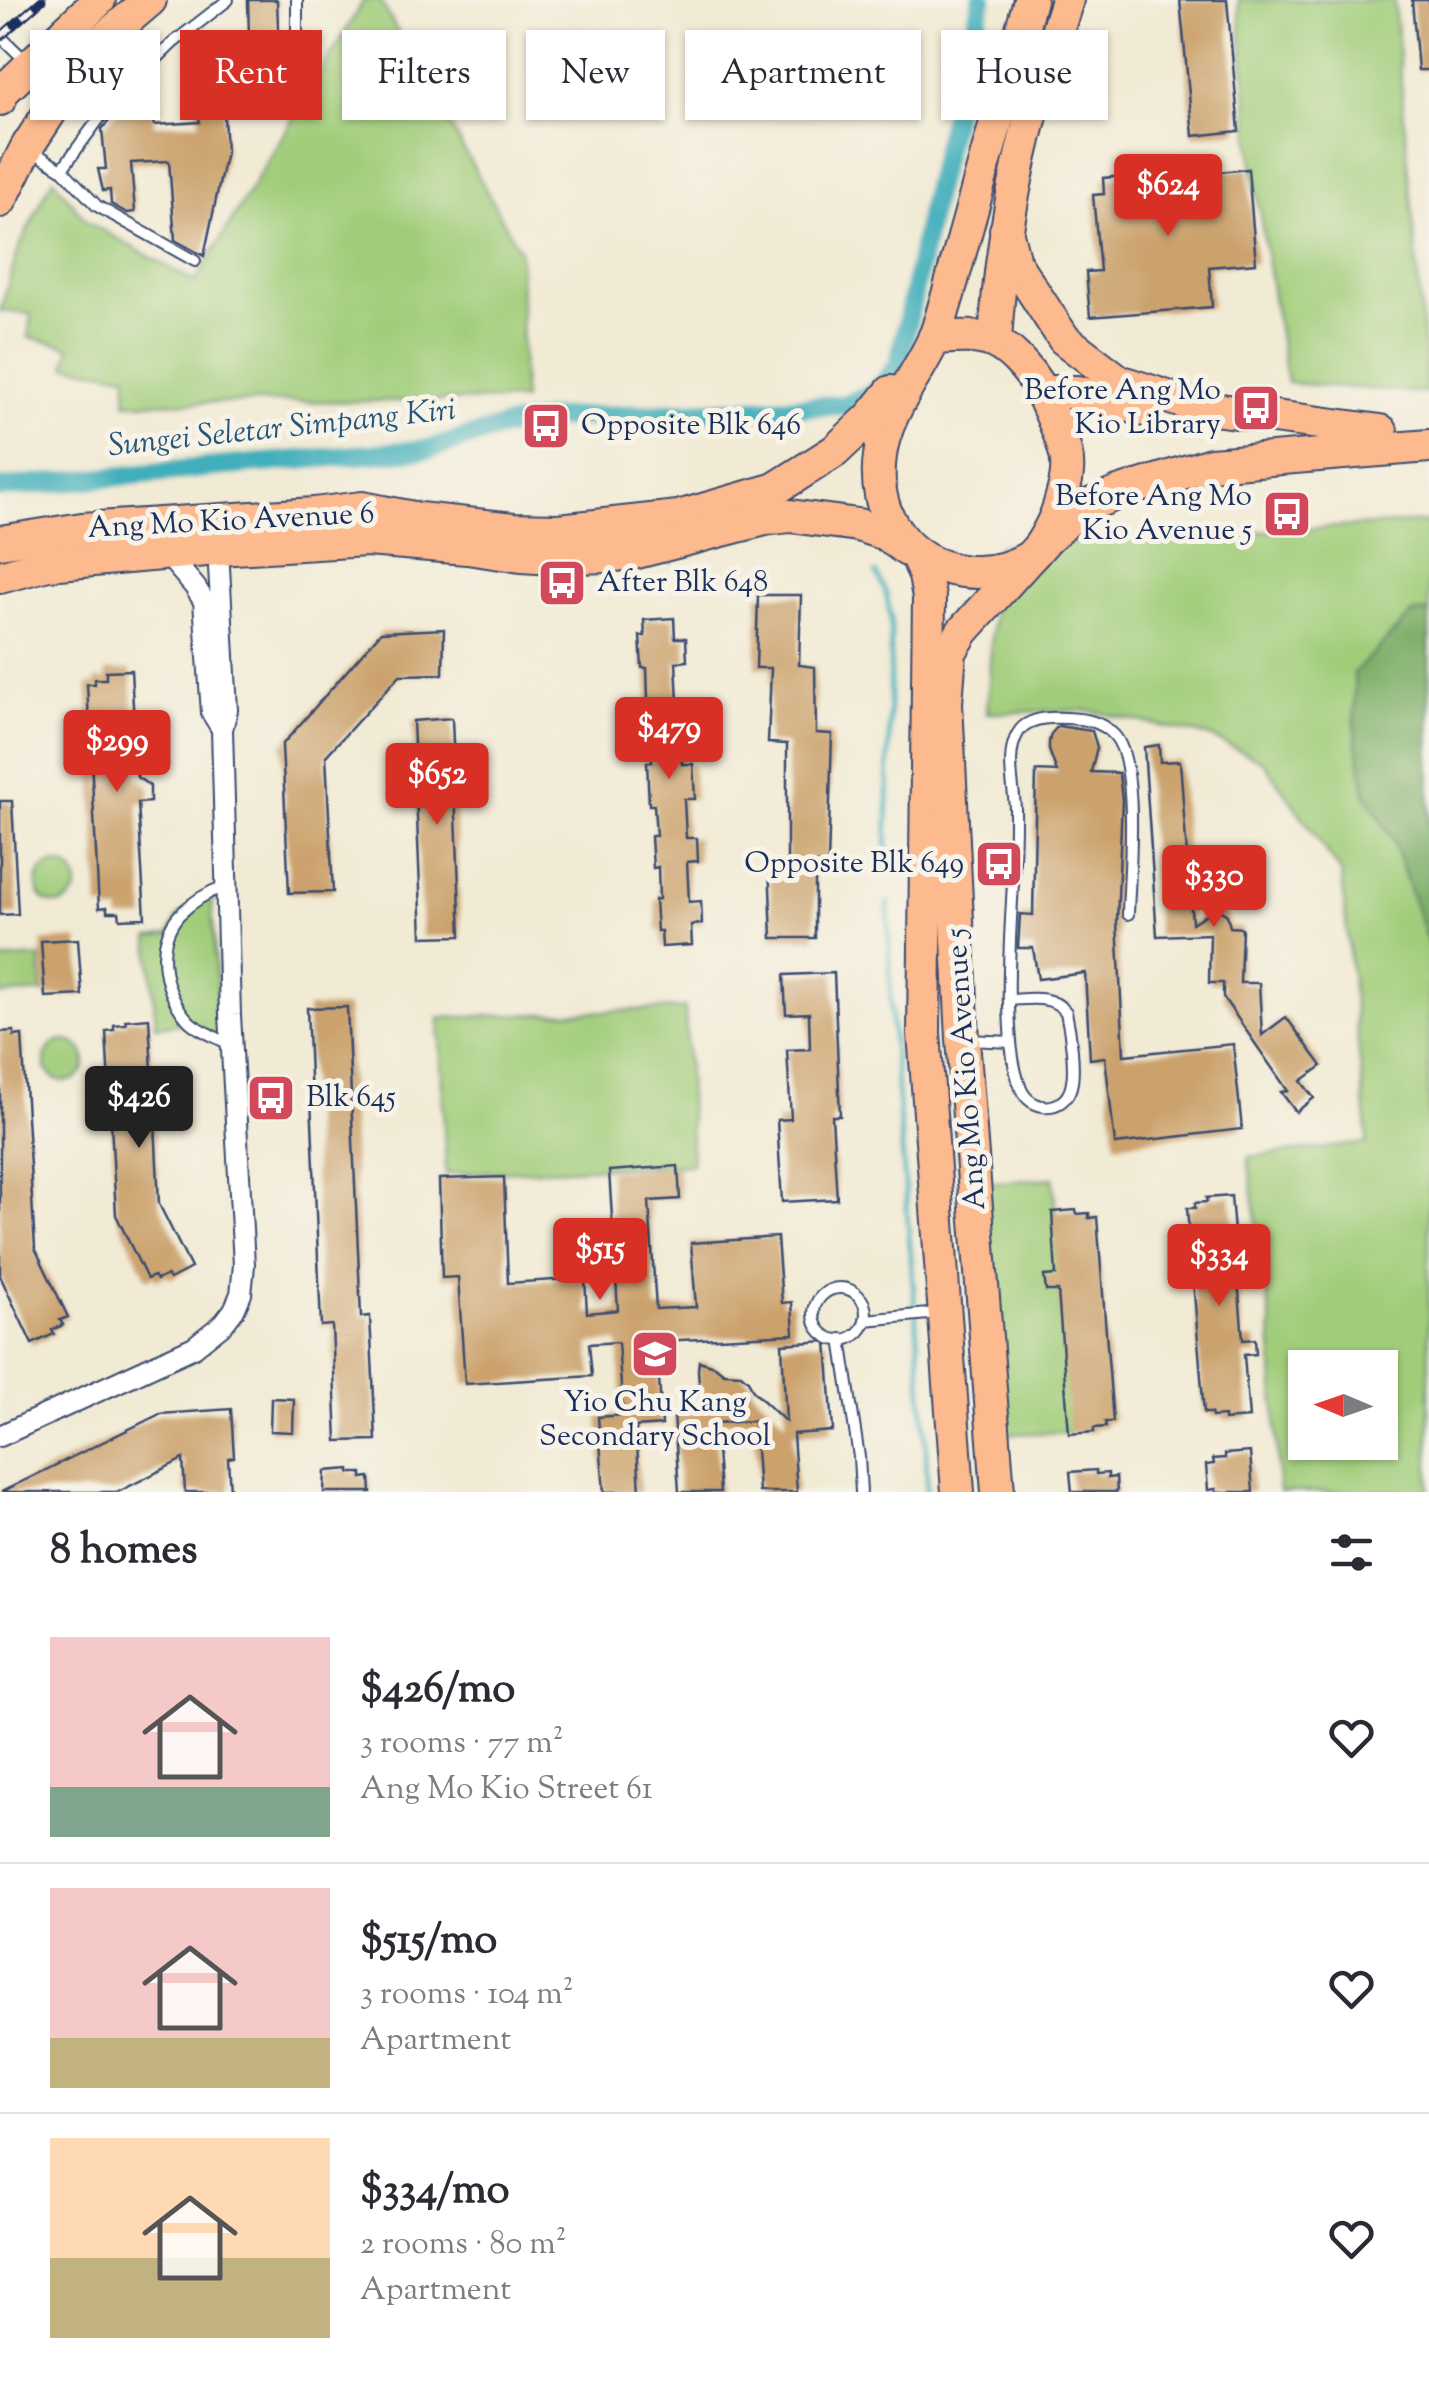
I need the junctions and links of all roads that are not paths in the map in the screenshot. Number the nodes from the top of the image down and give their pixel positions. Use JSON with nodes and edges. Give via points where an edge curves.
{"nodes":[{"id":1,"x":99,"y":0,"type":"edge"},
{"id":2,"x":150,"y":0,"type":"edge"},
{"id":3,"x":228,"y":0,"type":"edge"},
{"id":4,"x":298,"y":0,"type":"edge"},
{"id":5,"x":1030,"y":0,"type":"edge"},
{"id":6,"x":1067,"y":0,"type":"edge"},
{"id":7,"x":67,"y":30,"type":"edge"},
{"id":8,"x":297,"y":30,"type":"edge"},
{"id":9,"x":0,"y":36,"type":"edge"},
{"id":10,"x":30,"y":65,"type":"joint"},
{"id":11,"x":0,"y":99,"type":"edge"},
{"id":12,"x":26,"y":147,"type":"junction"},
{"id":13,"x":62,"y":170,"type":"junction"},
{"id":14,"x":0,"y":201,"type":"edge"},
{"id":15,"x":1006,"y":230,"type":"junction"},
{"id":16,"x":195,"y":260,"type":"dead end"},
{"id":17,"x":934,"y":338,"type":"junction"},
{"id":18,"x":996,"y":342,"type":"junction"},
{"id":19,"x":1042,"y":392,"type":"junction"},
{"id":20,"x":1110,"y":400,"type":"junction"},
{"id":21,"x":1429,"y":426,"type":"edge"},
{"id":22,"x":1381,"y":431,"type":"junction"},
{"id":23,"x":1429,"y":446,"type":"edge"},
{"id":24,"x":835,"y":451,"type":"junction"},
{"id":25,"x":1118,"y":493,"type":"junction"},
{"id":26,"x":835,"y":523,"type":"junction"},
{"id":27,"x":0,"y":542,"type":"edge"},
{"id":28,"x":218,"y":548,"type":"junction"},
{"id":29,"x":166,"y":554,"type":"junction"},
{"id":30,"x":916,"y":554,"type":"junction"},
{"id":31,"x":1031,"y":557,"type":"junction"},
{"id":32,"x":0,"y":577,"type":"edge"},
{"id":33,"x":929,"y":620,"type":"junction"},
{"id":34,"x":222,"y":729,"type":"junction"},
{"id":35,"x":939,"y":802,"type":"junction"},
{"id":36,"x":225,"y":886,"type":"junction"},
{"id":37,"x":1128,"y":914,"type":"dead end"},
{"id":38,"x":1009,"y":1000,"type":"junction"},
{"id":39,"x":962,"y":1039,"type":"junction"},
{"id":40,"x":1010,"y":1042,"type":"junction"},
{"id":41,"x":232,"y":1045,"type":"junction"},
{"id":42,"x":936,"y":1314,"type":"junction"},
{"id":43,"x":865,"y":1320,"type":"junction"},
{"id":44,"x":841,"y":1340,"type":"junction"},
{"id":45,"x":0,"y":1436,"type":"edge"},
{"id":46,"x":860,"y":1492,"type":"edge"},
{"id":47,"x":958,"y":1492,"type":"edge"},
{"id":48,"x":998,"y":1492,"type":"edge"}],
"edges":[{"from":1,"to":7,"type":"main road"},
{"from":2,"to":12,"type":"main road","via":[[90,51]]},
{"from":3,"to":13,"type":"lane","via":[[118,93]]},
{"from":4,"to":8,"type":"lane"},
{"from":5,"to":17,"type":"main road"},
{"from":6,"to":15,"type":"main road","via":[[1028,126]]},
{"from":9,"to":10,"type":"lane"},
{"from":10,"to":11,"type":"main road"},
{"from":12,"to":13,"type":"lane"},
{"from":12,"to":14,"type":"main road"},
{"from":13,"to":16,"type":"lane","via":[[97,206]]},
{"from":15,"to":18,"type":"main road"},
{"from":15,"to":22,"type":"main road","via":[[1014,262],[1064,339],[1119,381],[1198,407]]},
{"from":17,"to":18,"type":"main road"},
{"from":17,"to":24,"type":"main road","name":"Ang Mo Kio Avenue 6"},
{"from":17,"to":30,"type":"main road","via":[[886,428],[880,453],[885,511]]},
{"from":18,"to":19,"type":"main road"},
{"from":19,"to":20,"type":"main road"},
{"from":19,"to":31,"type":"main road","via":[[1067,456],[1066,484],[1055,520]]},
{"from":20,"to":22,"type":"main road","via":[[1222,429]]},
{"from":20,"to":25,"type":"main road","via":[[1083,414],[1078,460],[1090,482]]},
{"from":21,"to":22,"type":"main road"},
{"from":23,"to":25,"type":"main road","via":[[1211,464]]},
{"from":24,"to":26,"type":"main road","via":[[859,456],[870,476],[864,507]]},
{"from":24,"to":27,"type":"main road","name":"Ang Mo Kio Avenue 6","via":[[774,489],[678,518],[514,529],[362,508],[82,529]]},
{"from":25,"to":31,"type":"main road","via":[[1082,508]]},
{"from":26,"to":28,"type":"main road","name":"Ang Mo Kio Avenue 6","via":[[765,519],[605,556],[521,556],[367,540]]},
{"from":26,"to":30,"type":"main road","name":"Ang Mo Kio Avenue 6","via":[[885,534]]},
{"from":26,"to":33,"type":"main road","via":[[904,568]]},
{"from":28,"to":29,"type":"main road","name":"Ang Mo Kio Avenue 6"},
{"from":28,"to":34,"type":"street","via":[[227,710]]},
{"from":29,"to":32,"type":"main road","name":"Ang Mo Kio Avenue 6","via":[[48,564]]},
{"from":29,"to":34,"type":"street","via":[[204,602],[212,713]]},
{"from":30,"to":31,"type":"main road","via":[[946,569],[977,573]]},
{"from":30,"to":33,"type":"main road","name":"Ang Mo Kio Avenue 5"},
{"from":31,"to":35,"type":"main road","name":"Ang Mo Kio Avenue 5","via":[[950,652]]},
{"from":33,"to":35,"type":"main road","name":"Ang Mo Kio Avenue 5"},
{"from":34,"to":36,"type":"street"},
{"from":35,"to":39,"type":"main road","name":"Ang Mo Kio Avenue 5"},
{"from":35,"to":42,"type":"main road","name":"Ang Mo Kio Avenue 5","via":[[924,1033]]},
{"from":36,"to":41,"type":"street"},
{"from":36,"to":41,"type":"lane","via":[[177,917],[164,961],[166,983],[192,1024]]},
{"from":37,"to":38,"type":"lane","via":[[1131,804],[1127,762],[1116,736],[1088,719],[1025,724],[1011,758]]},
{"from":38,"to":40,"type":"lane"},
{"from":38,"to":40,"type":"lane","via":[[1046,999],[1066,1012],[1073,1078],[1063,1102],[1044,1107],[1026,1100]]},
{"from":39,"to":40,"type":"lane"},
{"from":39,"to":48,"type":"main road","name":"Ang Mo Kio Avenue 5"},
{"from":41,"to":45,"type":"street","via":[[244,1265],[234,1310],[194,1347]]},
{"from":42,"to":43,"type":"lane"},
{"from":42,"to":47,"type":"main road","name":"Ang Mo Kio Avenue 5"},
{"from":43,"to":44,"type":"lane","via":[[859,1332]]},
{"from":43,"to":44,"type":"lane","via":[[858,1294],[832,1288],[820,1295],[814,1321],[821,1333]]},
{"from":44,"to":46,"type":"lane"}]}
